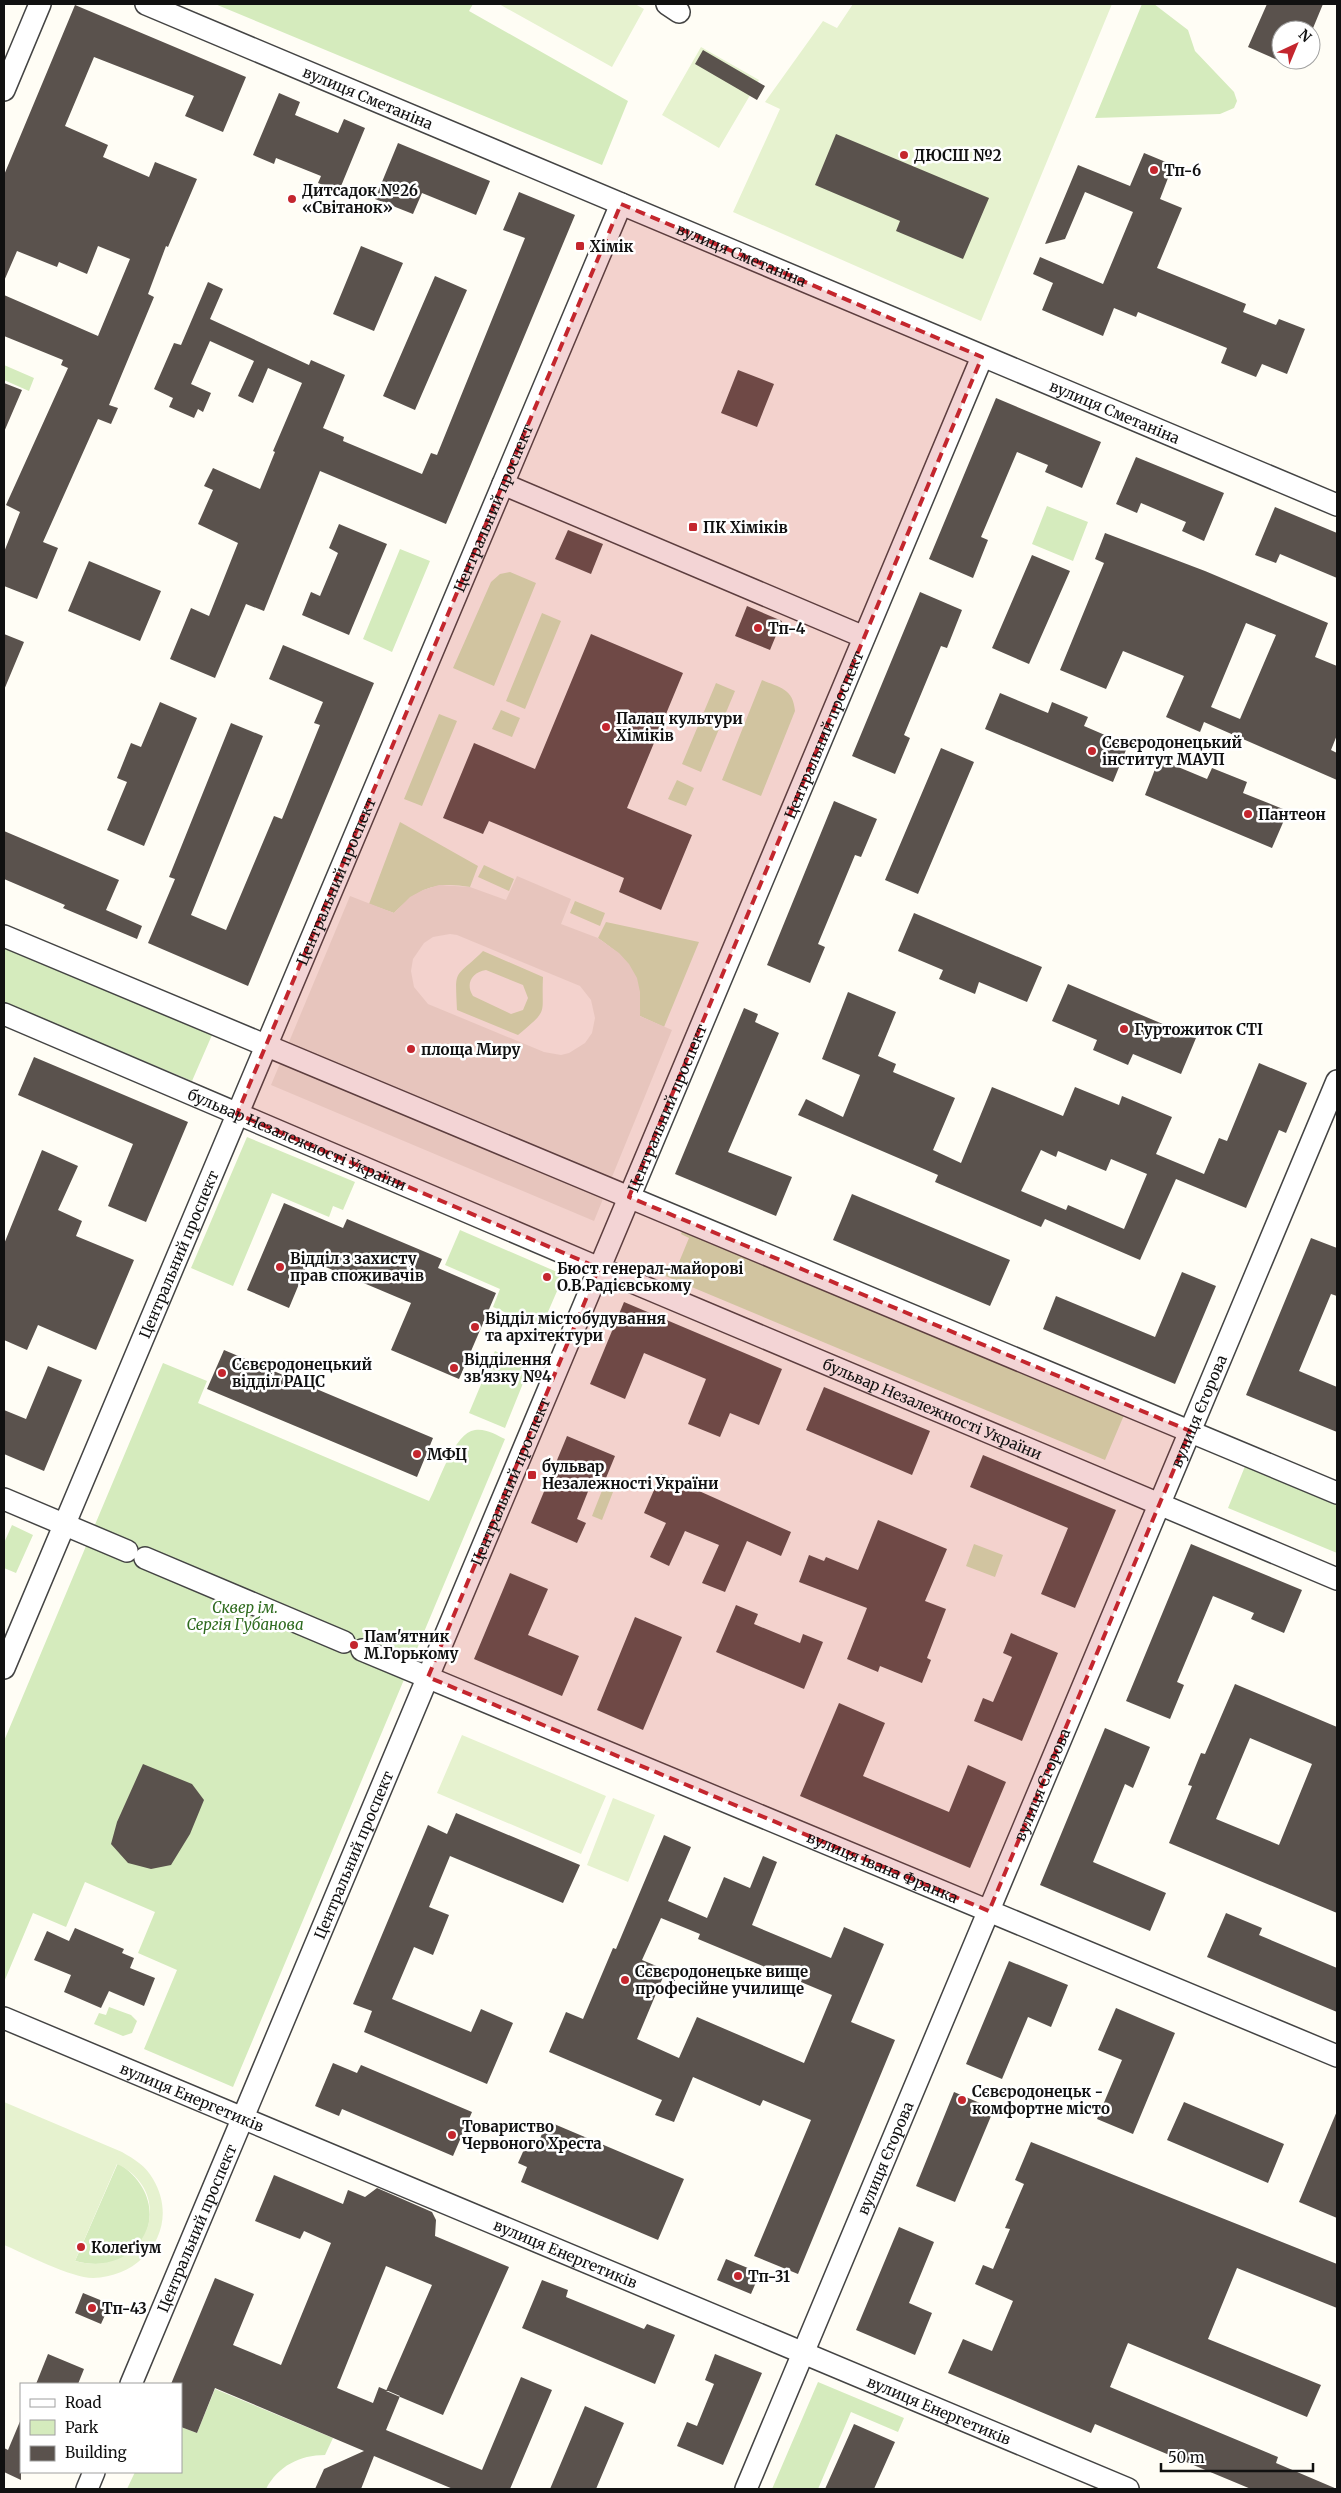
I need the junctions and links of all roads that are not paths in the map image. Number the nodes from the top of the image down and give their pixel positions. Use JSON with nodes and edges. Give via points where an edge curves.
{"nodes":[{"id":1,"x":40,"y":4,"type":"edge"},
{"id":2,"x":146,"y":4,"type":"edge"},
{"id":3,"x":4,"y":90,"type":"edge"},
{"id":4,"x":621,"y":204,"type":"junction"},
{"id":5,"x":982,"y":357,"type":"junction"},
{"id":6,"x":503,"y":484,"type":"junction"},
{"id":7,"x":1337,"y":505,"type":"edge"},
{"id":8,"x":864,"y":637,"type":"junction"},
{"id":9,"x":4,"y":936,"type":"edge"},
{"id":10,"x":4,"y":1014,"type":"edge"},
{"id":11,"x":266,"y":1046,"type":"junction"},
{"id":12,"x":1337,"y":1082,"type":"edge"},
{"id":13,"x":237,"y":1114,"type":"junction"},
{"id":14,"x":629,"y":1197,"type":"junction"},
{"id":15,"x":599,"y":1268,"type":"junction"},
{"id":16,"x":1190,"y":1432,"type":"junction"},
{"id":17,"x":1337,"y":1493,"type":"edge"},
{"id":18,"x":4,"y":1499,"type":"edge"},
{"id":19,"x":1160,"y":1505,"type":"junction"},
{"id":20,"x":64,"y":1524,"type":"junction"},
{"id":21,"x":1337,"y":1580,"type":"edge"},
{"id":22,"x":4,"y":1668,"type":"edge"},
{"id":23,"x":428,"y":1677,"type":"junction"},
{"id":24,"x":989,"y":1911,"type":"junction"},
{"id":25,"x":4,"y":2018,"type":"edge"},
{"id":26,"x":1337,"y":2056,"type":"edge"},
{"id":27,"x":242,"y":2118,"type":"junction"},
{"id":28,"x":803,"y":2353,"type":"junction"},
{"id":29,"x":131,"y":2383,"type":"edge"},
{"id":30,"x":94,"y":2473,"type":"edge"},
{"id":31,"x":86,"y":2489,"type":"edge"},
{"id":32,"x":746,"y":2489,"type":"edge"},
{"id":33,"x":1128,"y":2489,"type":"edge"}],
"edges":[{"from":1,"to":3,"type":"street"},
{"from":2,"to":4,"type":"street","name":"вулиця Сметаніна"},
{"from":4,"to":5,"type":"street","name":"вулиця Сметаніна"},
{"from":4,"to":6,"type":"street","name":"Центральний проспект"},
{"from":5,"to":7,"type":"street","name":"вулиця Сметаніна"},
{"from":5,"to":8,"type":"street","name":"Центральний проспект"},
{"from":6,"to":8,"type":"street"},
{"from":6,"to":11,"type":"street","name":"Центральний проспект"},
{"from":8,"to":14,"type":"street","name":"Центральний проспект"},
{"from":9,"to":11,"type":"street"},
{"from":10,"to":13,"type":"street","name":"бульвар Незалежності України"},
{"from":11,"to":13,"type":"street","name":"Центральний проспект"},
{"from":11,"to":14,"type":"street"},
{"from":12,"to":16,"type":"street","name":"вулиця Єгорова"},
{"from":13,"to":15,"type":"street","name":"бульвар Незалежності України"},
{"from":13,"to":20,"type":"street","name":"Центральний проспект"},
{"from":14,"to":15,"type":"street","name":"Центральний проспект"},
{"from":14,"to":16,"type":"street"},
{"from":15,"to":19,"type":"street","name":"бульвар Незалежності України"},
{"from":15,"to":23,"type":"street","name":"Центральний проспект"},
{"from":16,"to":17,"type":"street"},
{"from":16,"to":19,"type":"street","name":"вулиця Єгорова"},
{"from":18,"to":20,"type":"street","name":"вулиця Івана Франка"},
{"from":19,"to":21,"type":"street","name":"бульвар Незалежності України"},
{"from":19,"to":24,"type":"street","name":"вулиця Єгорова"},
{"from":20,"to":22,"type":"street","name":"Центральний проспект"},
{"from":20,"to":23,"type":"street","name":"вулиця Івана Франка"},
{"from":23,"to":24,"type":"street","name":"вулиця Івана Франка"},
{"from":23,"to":27,"type":"street","name":"Центральний проспект"},
{"from":24,"to":26,"type":"street","name":"вулиця Івана Франка"},
{"from":24,"to":28,"type":"street","name":"вулиця Єгорова"},
{"from":25,"to":27,"type":"street","name":"вулиця Енергетиків"},
{"from":27,"to":28,"type":"street","name":"вулиця Енергетиків"},
{"from":27,"to":29,"type":"street","name":"Центральний проспект"},
{"from":28,"to":32,"type":"street","name":"вулиця Єгорова"},
{"from":28,"to":33,"type":"street","name":"вулиця Енергетиків"},
{"from":30,"to":31,"type":"street"}]}
